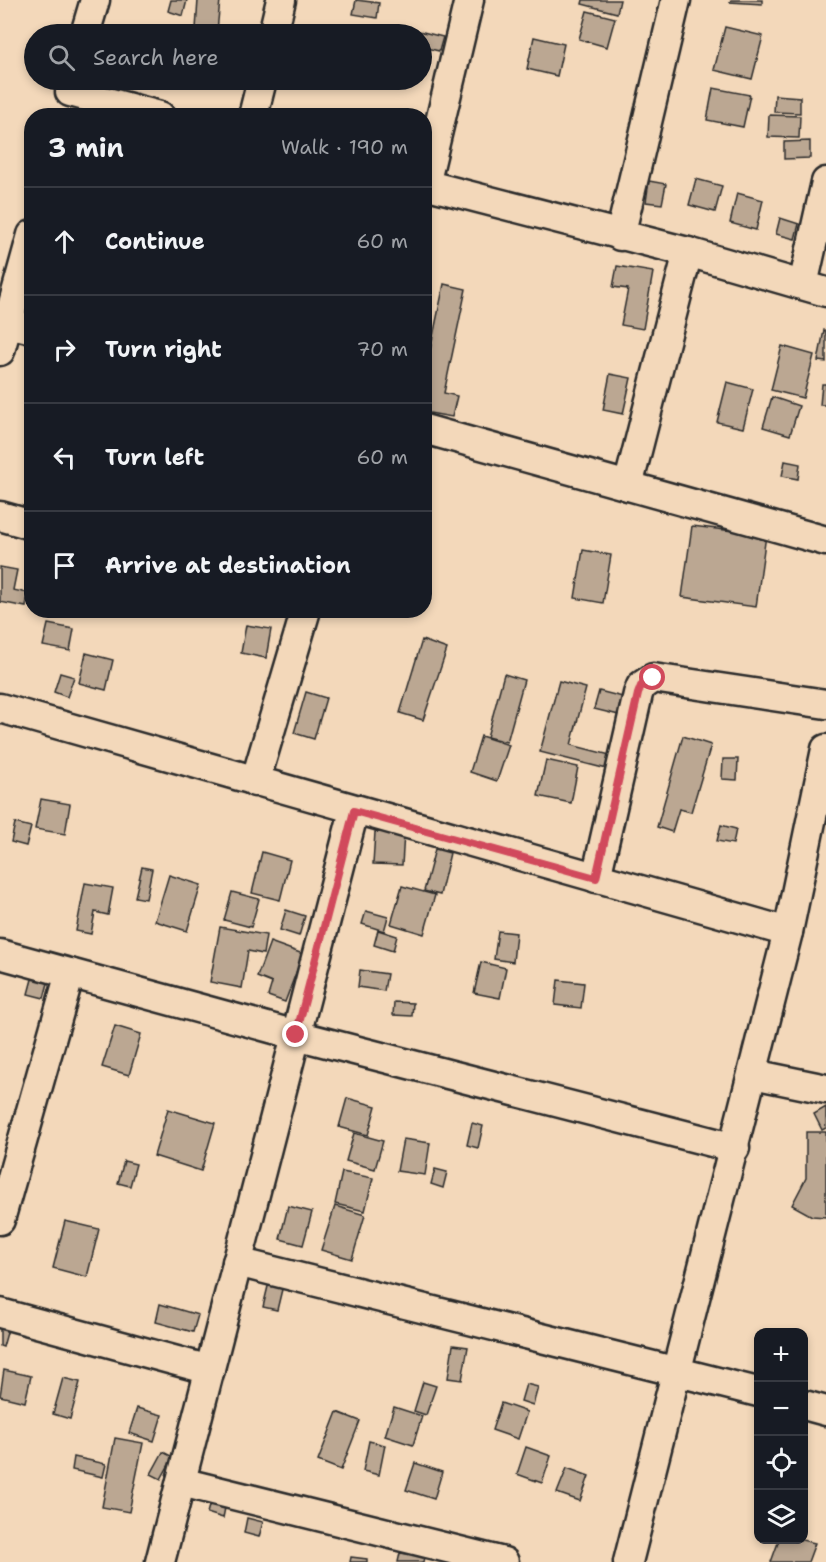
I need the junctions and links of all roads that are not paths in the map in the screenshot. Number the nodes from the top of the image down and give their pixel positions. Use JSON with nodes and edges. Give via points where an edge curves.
{"nodes":[{"id":1,"x":94,"y":0,"type":"edge"},
{"id":2,"x":281,"y":0,"type":"edge"},
{"id":3,"x":469,"y":0,"type":"edge"},
{"id":4,"x":676,"y":0,"type":"edge"},
{"id":5,"x":88,"y":24,"type":"edge"},
{"id":6,"x":275,"y":24,"type":"edge"},
{"id":7,"x":260,"y":90,"type":"edge"},
{"id":8,"x":69,"y":96,"type":"edge"},
{"id":9,"x":124,"y":108,"type":"edge"},
{"id":10,"x":255,"y":108,"type":"edge"},
{"id":11,"x":432,"y":156,"type":"edge"},
{"id":12,"x":826,"y":182,"type":"edge"},
{"id":13,"x":432,"y":187,"type":"edge"},
{"id":14,"x":620,"y":236,"type":"junction"},
{"id":15,"x":688,"y":252,"type":"junction"},
{"id":16,"x":814,"y":289,"type":"edge"},
{"id":17,"x":24,"y":296,"type":"edge"},
{"id":18,"x":20,"y":326,"type":"edge"},
{"id":19,"x":0,"y":351,"type":"edge"},
{"id":20,"x":432,"y":431,"type":"edge"},
{"id":21,"x":628,"y":486,"type":"junction"},
{"id":22,"x":0,"y":516,"type":"edge"},
{"id":23,"x":24,"y":523,"type":"edge"},
{"id":24,"x":826,"y":541,"type":"edge"},
{"id":25,"x":304,"y":618,"type":"edge"},
{"id":26,"x":826,"y":704,"type":"edge"},
{"id":27,"x":0,"y":708,"type":"edge"},
{"id":28,"x":826,"y":749,"type":"edge"},
{"id":29,"x":255,"y":782,"type":"junction"},
{"id":30,"x":354,"y":811,"type":"junction"},
{"id":31,"x":815,"y":866,"type":"edge"},
{"id":32,"x":596,"y":878,"type":"junction"},
{"id":33,"x":788,"y":932,"type":"junction"},
{"id":34,"x":0,"y":954,"type":"edge"},
{"id":35,"x":70,"y":973,"type":"junction"},
{"id":36,"x":296,"y":1035,"type":"junction"},
{"id":37,"x":753,"y":1074,"type":"junction"},
{"id":38,"x":826,"y":1089,"type":"edge"},
{"id":39,"x":735,"y":1148,"type":"junction"},
{"id":40,"x":0,"y":1220,"type":"edge"},
{"id":41,"x":237,"y":1262,"type":"junction"},
{"id":42,"x":0,"y":1313,"type":"edge"},
{"id":43,"x":210,"y":1370,"type":"junction"},
{"id":44,"x":679,"y":1371,"type":"junction"},
{"id":45,"x":754,"y":1391,"type":"edge"},
{"id":46,"x":808,"y":1406,"type":"edge"},
{"id":47,"x":826,"y":1411,"type":"edge"},
{"id":48,"x":181,"y":1482,"type":"junction"},
{"id":49,"x":160,"y":1562,"type":"edge"},
{"id":50,"x":504,"y":1562,"type":"edge"},
{"id":51,"x":628,"y":1562,"type":"edge"}],
"edges":[{"from":1,"to":5,"type":"street"},
{"from":2,"to":6,"type":"street"},
{"from":3,"to":11,"type":"street"},
{"from":4,"to":14,"type":"street"},
{"from":7,"to":10,"type":"street"},
{"from":8,"to":9,"type":"street"},
{"from":12,"to":16,"type":"street"},
{"from":13,"to":14,"type":"street"},
{"from":14,"to":15,"type":"street"},
{"from":15,"to":16,"type":"street"},
{"from":15,"to":21,"type":"street"},
{"from":17,"to":18,"type":"street"},
{"from":18,"to":19,"type":"street"},
{"from":20,"to":21,"type":"street"},
{"from":21,"to":24,"type":"street"},
{"from":22,"to":23,"type":"street"},
{"from":25,"to":29,"type":"street"},
{"from":26,"to":32,"type":"street","via":[[646,680],[638,694]]},
{"from":27,"to":29,"type":"street"},
{"from":28,"to":31,"type":"street"},
{"from":29,"to":30,"type":"street"},
{"from":30,"to":32,"type":"street"},
{"from":30,"to":36,"type":"street"},
{"from":31,"to":33,"type":"street"},
{"from":32,"to":33,"type":"street"},
{"from":33,"to":37,"type":"street"},
{"from":34,"to":35,"type":"street"},
{"from":35,"to":36,"type":"street"},
{"from":35,"to":40,"type":"street"},
{"from":36,"to":39,"type":"street"},
{"from":36,"to":41,"type":"street"},
{"from":37,"to":38,"type":"street"},
{"from":37,"to":39,"type":"street"},
{"from":39,"to":44,"type":"street"},
{"from":41,"to":43,"type":"street"},
{"from":41,"to":44,"type":"street"},
{"from":42,"to":43,"type":"street"},
{"from":43,"to":48,"type":"street"},
{"from":44,"to":45,"type":"street"},
{"from":44,"to":51,"type":"street"},
{"from":46,"to":47,"type":"street"},
{"from":48,"to":49,"type":"street"},
{"from":48,"to":50,"type":"street"}]}
